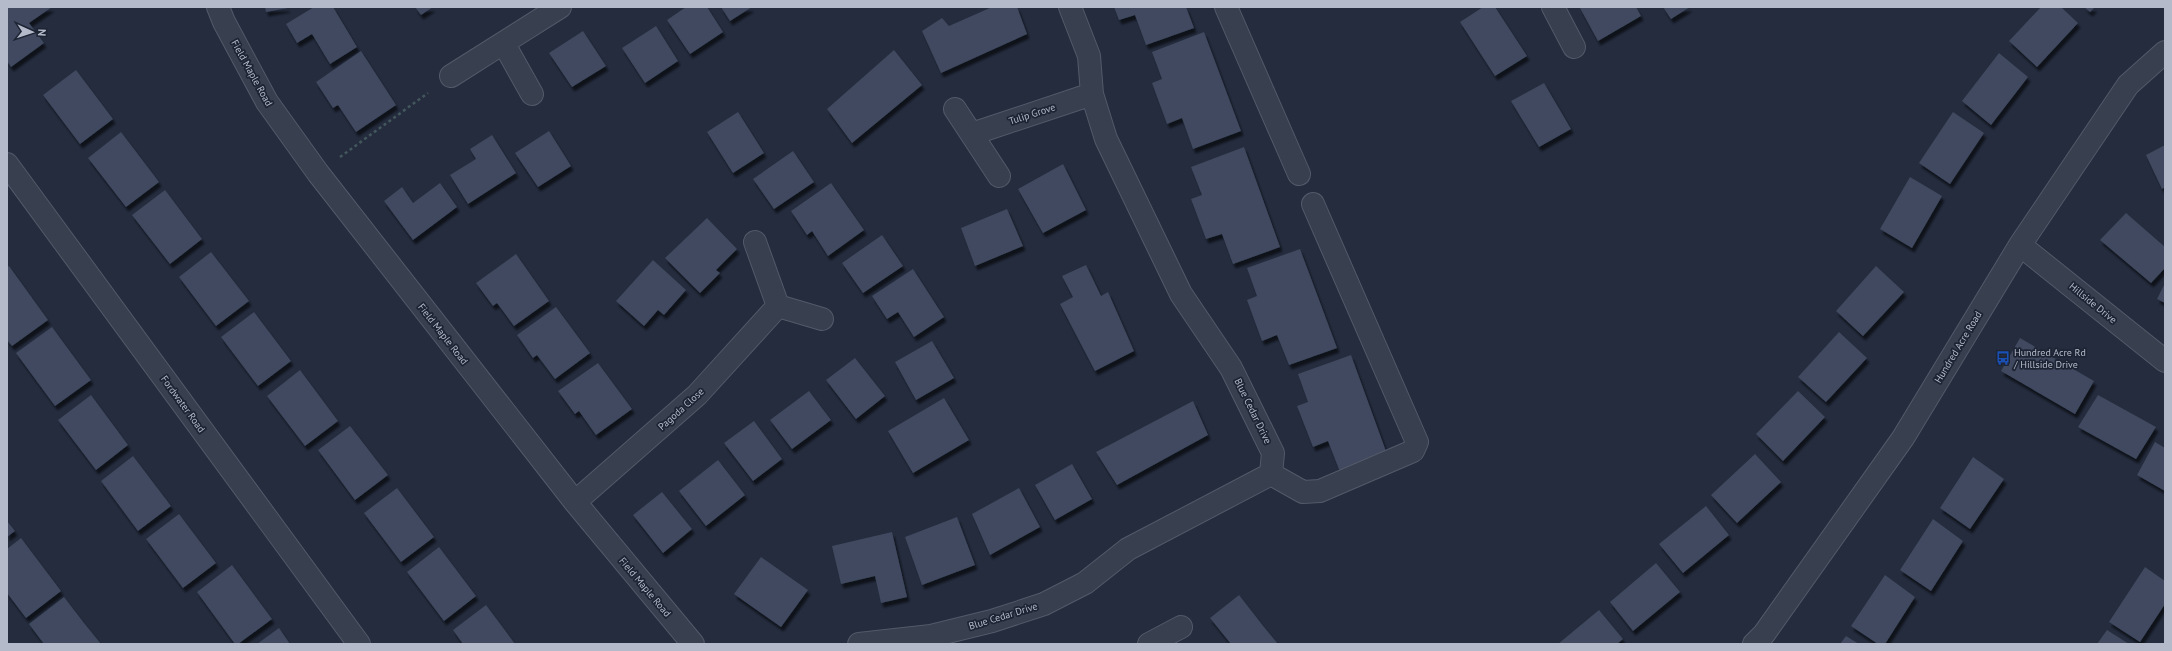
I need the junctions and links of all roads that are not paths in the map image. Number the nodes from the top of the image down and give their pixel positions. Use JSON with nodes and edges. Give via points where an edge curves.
{"nodes":[{"id":1,"x":218,"y":7,"type":"edge"},
{"id":2,"x":560,"y":7,"type":"edge"},
{"id":3,"x":1070,"y":7,"type":"edge"},
{"id":4,"x":1226,"y":7,"type":"edge"},
{"id":5,"x":1553,"y":7,"type":"edge"},
{"id":6,"x":504,"y":44,"type":"junction"},
{"id":7,"x":1574,"y":47,"type":"dead end"},
{"id":8,"x":2165,"y":52,"type":"edge"},
{"id":9,"x":452,"y":76,"type":"road end"},
{"id":10,"x":532,"y":94,"type":"dead end"},
{"id":11,"x":1092,"y":94,"type":"junction"},
{"id":12,"x":955,"y":109,"type":"dead end"},
{"id":13,"x":972,"y":134,"type":"junction"},
{"id":14,"x":7,"y":164,"type":"edge"},
{"id":15,"x":1299,"y":174,"type":"dead end"},
{"id":16,"x":999,"y":176,"type":"dead end"},
{"id":17,"x":1313,"y":204,"type":"dead end"},
{"id":18,"x":755,"y":242,"type":"dead end"},
{"id":19,"x":2020,"y":245,"type":"junction"},
{"id":20,"x":778,"y":306,"type":"junction"},
{"id":21,"x":822,"y":319,"type":"dead end"},
{"id":22,"x":2165,"y":361,"type":"edge"},
{"id":23,"x":1271,"y":474,"type":"junction"},
{"id":24,"x":575,"y":502,"type":"junction"},
{"id":25,"x":1181,"y":627,"type":"dead end"},
{"id":26,"x":359,"y":644,"type":"edge"},
{"id":27,"x":693,"y":644,"type":"edge"},
{"id":28,"x":859,"y":644,"type":"edge"},
{"id":29,"x":1151,"y":644,"type":"edge"},
{"id":30,"x":1754,"y":644,"type":"edge"}],
"edges":[{"from":1,"to":24,"type":"street","name":"Field Maple Road","via":[[267,102],[318,173]]},
{"from":2,"to":6,"type":"street"},
{"from":3,"to":11,"type":"street","name":"Blue Cedar Drive","via":[[1089,56]]},
{"from":4,"to":15,"type":"street"},
{"from":5,"to":7,"type":"street"},
{"from":6,"to":9,"type":"street"},
{"from":6,"to":10,"type":"street"},
{"from":8,"to":19,"type":"street","name":"Hundred Acre Road","via":[[2128,85]]},
{"from":11,"to":13,"type":"street","name":"Tulip Grove"},
{"from":11,"to":23,"type":"street","name":"Blue Cedar Drive","via":[[1106,139],[1181,294],[1231,368],[1273,453]]},
{"from":12,"to":13,"type":"street"},
{"from":13,"to":16,"type":"street"},
{"from":14,"to":26,"type":"street","name":"Fordwater Road"},
{"from":17,"to":23,"type":"street","via":[[1417,442],[1413,451],[1320,491],[1303,492]]},
{"from":18,"to":20,"type":"street"},
{"from":19,"to":22,"type":"street","name":"Hillside Drive"},
{"from":19,"to":30,"type":"street","name":"Hundred Acre Road","via":[[1903,438],[1764,634]]},
{"from":20,"to":21,"type":"street"},
{"from":20,"to":24,"type":"street","name":"Pagoda Close","via":[[697,395]]},
{"from":23,"to":28,"type":"street","name":"Blue Cedar Drive","via":[[1128,548],[1085,583],[1044,604],[992,621],[931,636]]},
{"from":24,"to":27,"type":"street","name":"Field Maple Road"},
{"from":25,"to":29,"type":"street"}]}
